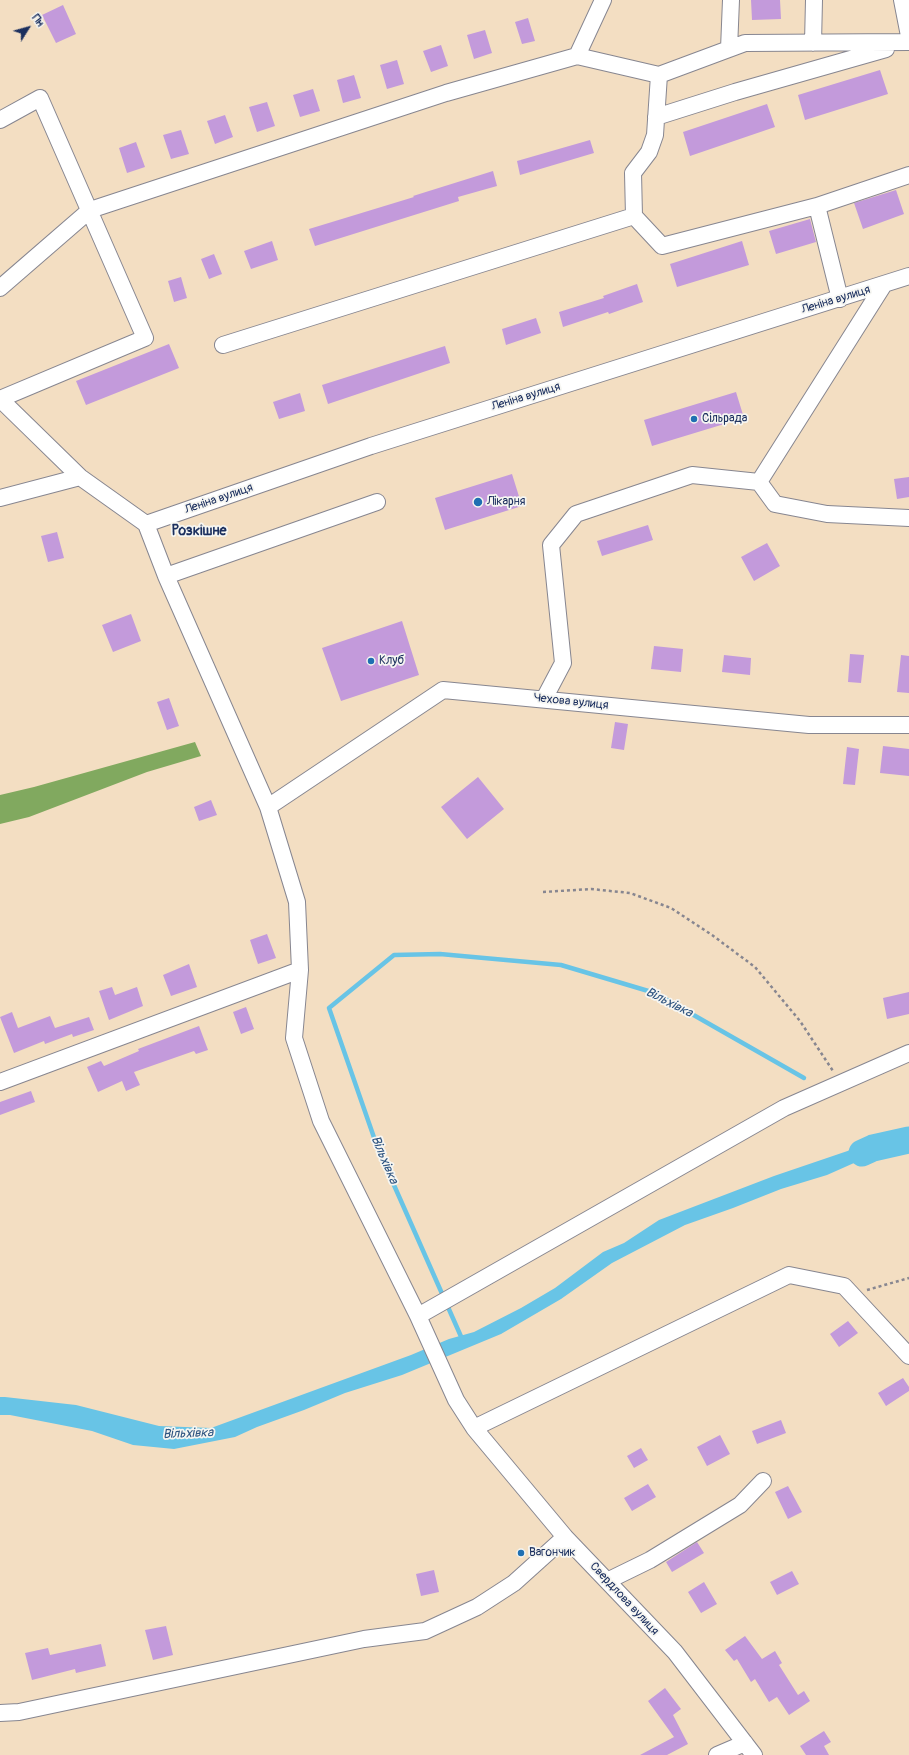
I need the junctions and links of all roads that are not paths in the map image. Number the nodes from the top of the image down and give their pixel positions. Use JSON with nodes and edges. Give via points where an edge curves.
{"nodes":[{"id":1,"x":603,"y":0,"type":"edge"},
{"id":2,"x":731,"y":0,"type":"edge"},
{"id":3,"x":814,"y":0,"type":"edge"},
{"id":4,"x":902,"y":0,"type":"edge"},
{"id":5,"x":908,"y":40,"type":"edge"},
{"id":6,"x":814,"y":43,"type":"junction"},
{"id":7,"x":729,"y":49,"type":"junction"},
{"id":8,"x":577,"y":56,"type":"junction"},
{"id":9,"x":659,"y":75,"type":"junction"},
{"id":10,"x":656,"y":117,"type":"junction"},
{"id":11,"x":0,"y":120,"type":"edge"},
{"id":12,"x":909,"y":175,"type":"edge"},
{"id":13,"x":817,"y":206,"type":"junction"},
{"id":14,"x":90,"y":210,"type":"junction"},
{"id":15,"x":634,"y":216,"type":"junction"},
{"id":16,"x":909,"y":276,"type":"edge"},
{"id":17,"x":883,"y":286,"type":"junction"},
{"id":18,"x":0,"y":288,"type":"edge"},
{"id":19,"x":840,"y":299,"type":"junction"},
{"id":20,"x":223,"y":345,"type":"dead end"},
{"id":21,"x":0,"y":399,"type":"edge"},
{"id":22,"x":80,"y":477,"type":"junction"},
{"id":23,"x":759,"y":482,"type":"junction"},
{"id":24,"x":0,"y":498,"type":"edge"},
{"id":25,"x":377,"y":502,"type":"dead end"},
{"id":26,"x":909,"y":518,"type":"edge"},
{"id":27,"x":146,"y":524,"type":"junction"},
{"id":28,"x":166,"y":576,"type":"junction"},
{"id":29,"x":544,"y":699,"type":"junction"},
{"id":30,"x":909,"y":725,"type":"edge"},
{"id":31,"x":268,"y":807,"type":"junction"},
{"id":32,"x":300,"y":970,"type":"junction"},
{"id":33,"x":909,"y":1053,"type":"edge"},
{"id":34,"x":0,"y":1082,"type":"edge"},
{"id":35,"x":418,"y":1316,"type":"junction"},
{"id":36,"x":909,"y":1356,"type":"edge"},
{"id":37,"x":474,"y":1428,"type":"junction"},
{"id":38,"x":764,"y":1481,"type":"dead end"},
{"id":39,"x":565,"y":1536,"type":"junction"},
{"id":40,"x":607,"y":1581,"type":"junction"},
{"id":41,"x":0,"y":1712,"type":"edge"},
{"id":42,"x":750,"y":1749,"type":"edge"},
{"id":43,"x":717,"y":1755,"type":"edge"}],
"edges":[{"from":1,"to":8,"type":"street"},
{"from":2,"to":7,"type":"street"},
{"from":3,"to":6,"type":"street"},
{"from":4,"to":5,"type":"street"},
{"from":5,"to":6,"type":"street"},
{"from":5,"to":10,"type":"street"},
{"from":6,"to":7,"type":"street","via":[[745,43]]},
{"from":7,"to":9,"type":"street"},
{"from":8,"to":9,"type":"street"},
{"from":8,"to":14,"type":"street","via":[[446,93]]},
{"from":9,"to":10,"type":"street"},
{"from":10,"to":15,"type":"street","via":[[649,152],[633,173]]},
{"from":11,"to":14,"type":"street","via":[[40,98]]},
{"from":12,"to":13,"type":"street"},
{"from":13,"to":15,"type":"street","via":[[662,246]]},
{"from":13,"to":19,"type":"street"},
{"from":14,"to":18,"type":"street"},
{"from":14,"to":21,"type":"street","via":[[145,338]]},
{"from":15,"to":20,"type":"street"},
{"from":16,"to":17,"type":"street","name":"Леніна вулиця"},
{"from":17,"to":19,"type":"street","name":"Леніна вулиця"},
{"from":17,"to":23,"type":"street"},
{"from":19,"to":27,"type":"street","name":"Леніна вулиця","via":[[371,446]]},
{"from":21,"to":22,"type":"street"},
{"from":22,"to":24,"type":"street"},
{"from":22,"to":27,"type":"street"},
{"from":23,"to":26,"type":"street","via":[[775,504],[827,514]]},
{"from":23,"to":29,"type":"street","via":[[692,475],[576,514],[551,545],[563,663]]},
{"from":25,"to":28,"type":"street"},
{"from":27,"to":28,"type":"street","name":"Свердлова вулиця"},
{"from":28,"to":31,"type":"street","name":"Свердлова вулиця"},
{"from":29,"to":30,"type":"street","name":"Чехова вулиця","via":[[809,725]]},
{"from":29,"to":31,"type":"street","name":"Чехова вулиця","via":[[443,690]]},
{"from":31,"to":32,"type":"street","name":"Свердлова вулиця","via":[[297,902]]},
{"from":32,"to":34,"type":"street"},
{"from":32,"to":35,"type":"street","name":"Свердлова вулиця","via":[[294,1038],[321,1122]]},
{"from":33,"to":35,"type":"street","via":[[784,1108]]},
{"from":35,"to":37,"type":"street","name":"Свердлова вулиця","via":[[456,1400]]},
{"from":36,"to":37,"type":"street","via":[[844,1286],[789,1275]]},
{"from":37,"to":39,"type":"street","name":"Свердлова вулиця"},
{"from":38,"to":40,"type":"street","via":[[740,1506],[650,1560]]},
{"from":39,"to":40,"type":"street","name":"Свердлова вулиця"},
{"from":39,"to":41,"type":"street","via":[[514,1583],[477,1607],[425,1631],[364,1639],[19,1712]]},
{"from":40,"to":42,"type":"street","name":"Свердлова вулиця","via":[[674,1652]]},
{"from":42,"to":43,"type":"street"}]}
